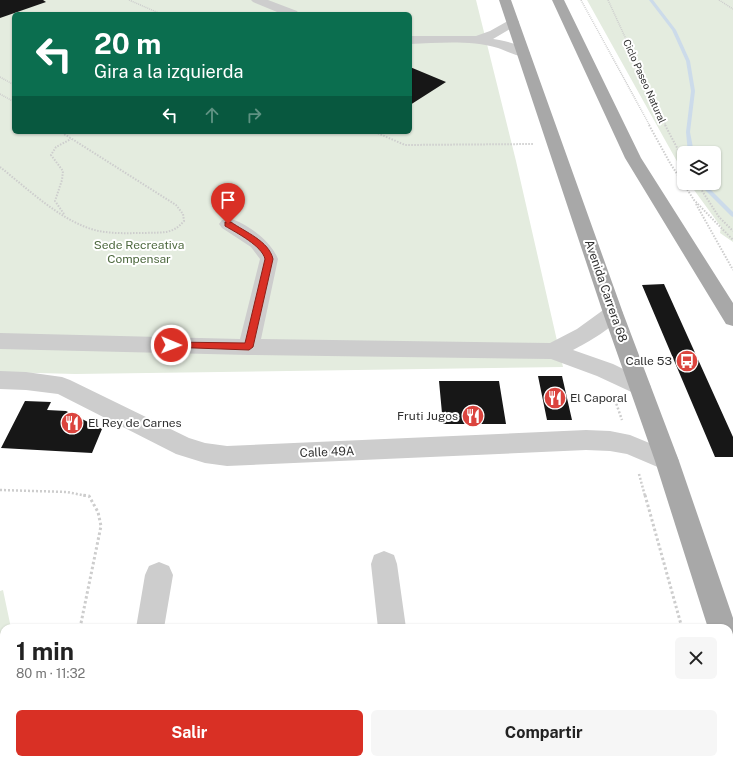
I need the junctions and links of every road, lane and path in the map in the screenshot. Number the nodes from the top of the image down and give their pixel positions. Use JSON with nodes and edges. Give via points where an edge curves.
{"nodes":[{"id":1,"x":129,"y":0,"type":"edge"},
{"id":2,"x":257,"y":0,"type":"edge"},
{"id":3,"x":505,"y":0,"type":"edge"},
{"id":4,"x":558,"y":0,"type":"edge"},
{"id":5,"x":581,"y":0,"type":"edge"},
{"id":6,"x":608,"y":0,"type":"edge"},
{"id":7,"x":719,"y":0,"type":"edge"},
{"id":8,"x":733,"y":9,"type":"edge"},
{"id":9,"x":156,"y":12,"type":"edge"},
{"id":10,"x":288,"y":12,"type":"edge"},
{"id":11,"x":513,"y":22,"type":"junction"},
{"id":12,"x":480,"y":39,"type":"junction"},
{"id":13,"x":412,"y":40,"type":"edge"},
{"id":14,"x":523,"y":53,"type":"junction"},
{"id":15,"x":0,"y":77,"type":"edge"},
{"id":16,"x":12,"y":84,"type":"edge"},
{"id":17,"x":0,"y":94,"type":"edge"},
{"id":18,"x":12,"y":101,"type":"edge"},
{"id":19,"x":64,"y":134,"type":"edge"},
{"id":20,"x":380,"y":134,"type":"edge"},
{"id":21,"x":72,"y":139,"type":"junction"},
{"id":22,"x":536,"y":144,"type":"dead end"},
{"id":23,"x":677,"y":147,"type":"edge"},
{"id":24,"x":0,"y":167,"type":"edge"},
{"id":25,"x":702,"y":190,"type":"edge"},
{"id":26,"x":694,"y":200,"type":"junction"},
{"id":27,"x":65,"y":216,"type":"junction"},
{"id":28,"x":228,"y":224,"type":"dead end"},
{"id":29,"x":733,"y":230,"type":"edge"},
{"id":30,"x":733,"y":240,"type":"edge"},
{"id":31,"x":733,"y":270,"type":"edge"},
{"id":32,"x":613,"y":313,"type":"junction"},
{"id":33,"x":733,"y":318,"type":"edge"},
{"id":34,"x":0,"y":341,"type":"edge"},
{"id":35,"x":249,"y":347,"type":"junction"},
{"id":36,"x":552,"y":351,"type":"junction"},
{"id":37,"x":0,"y":380,"type":"edge"},
{"id":38,"x":640,"y":387,"type":"junction"},
{"id":39,"x":667,"y":461,"type":"junction"},
{"id":40,"x":0,"y":490,"type":"edge"},
{"id":41,"x":384,"y":564,"type":"dead end"},
{"id":42,"x":159,"y":575,"type":"dead end"},
{"id":43,"x":81,"y":624,"type":"edge"},
{"id":44,"x":151,"y":624,"type":"edge"},
{"id":45,"x":392,"y":624,"type":"edge"},
{"id":46,"x":721,"y":624,"type":"edge"}],
"edges":[{"from":1,"to":9,"type":"path"},
{"from":2,"to":10,"type":"street"},
{"from":3,"to":11,"type":"main road","name":"Avenida Carrera 68"},
{"from":4,"to":33,"type":"main road","via":[[633,158]]},
{"from":5,"to":26,"type":"path","via":[[670,163]]},
{"from":6,"to":23,"type":"path","name":"Ciclo Paseo Natural"},
{"from":7,"to":8,"type":"path"},
{"from":11,"to":12,"type":"street"},
{"from":11,"to":14,"type":"main road","name":"Avenida Carrera 68"},
{"from":12,"to":13,"type":"street"},
{"from":12,"to":14,"type":"street"},
{"from":14,"to":32,"type":"main road","name":"Avenida Carrera 68"},
{"from":15,"to":16,"type":"path"},
{"from":17,"to":18,"type":"path"},
{"from":19,"to":21,"type":"path"},
{"from":20,"to":22,"type":"path","via":[[405,145]]},
{"from":21,"to":27,"type":"path","via":[[56,147],[51,155],[63,171],[55,200]]},
{"from":21,"to":27,"type":"path","via":[[176,205],[183,214],[184,221],[178,228],[169,232],[112,232],[80,225]]},
{"from":24,"to":27,"type":"path"},
{"from":25,"to":29,"type":"path","via":[[719,217]]},
{"from":26,"to":30,"type":"path"},
{"from":26,"to":31,"type":"path"},
{"from":28,"to":35,"type":"street","via":[[262,246],[268,253],[269,259]]},
{"from":32,"to":36,"type":"street","via":[[592,330]]},
{"from":32,"to":38,"type":"main road","name":"Avenida Carrera 68"},
{"from":34,"to":35,"type":"street"},
{"from":35,"to":36,"type":"street"},
{"from":36,"to":38,"type":"street","via":[[605,370]]},
{"from":37,"to":39,"type":"street","name":"Calle 49A","via":[[62,386],[184,447],[227,456],[586,440],[630,445]]},
{"from":38,"to":39,"type":"main road","name":"Avenida Carrera 68"},
{"from":39,"to":46,"type":"main road","name":"Avenida Carrera 68"},
{"from":40,"to":43,"type":"path","via":[[67,492],[89,496],[98,512],[101,526]]},
{"from":41,"to":45,"type":"street"},
{"from":42,"to":44,"type":"street"}]}
